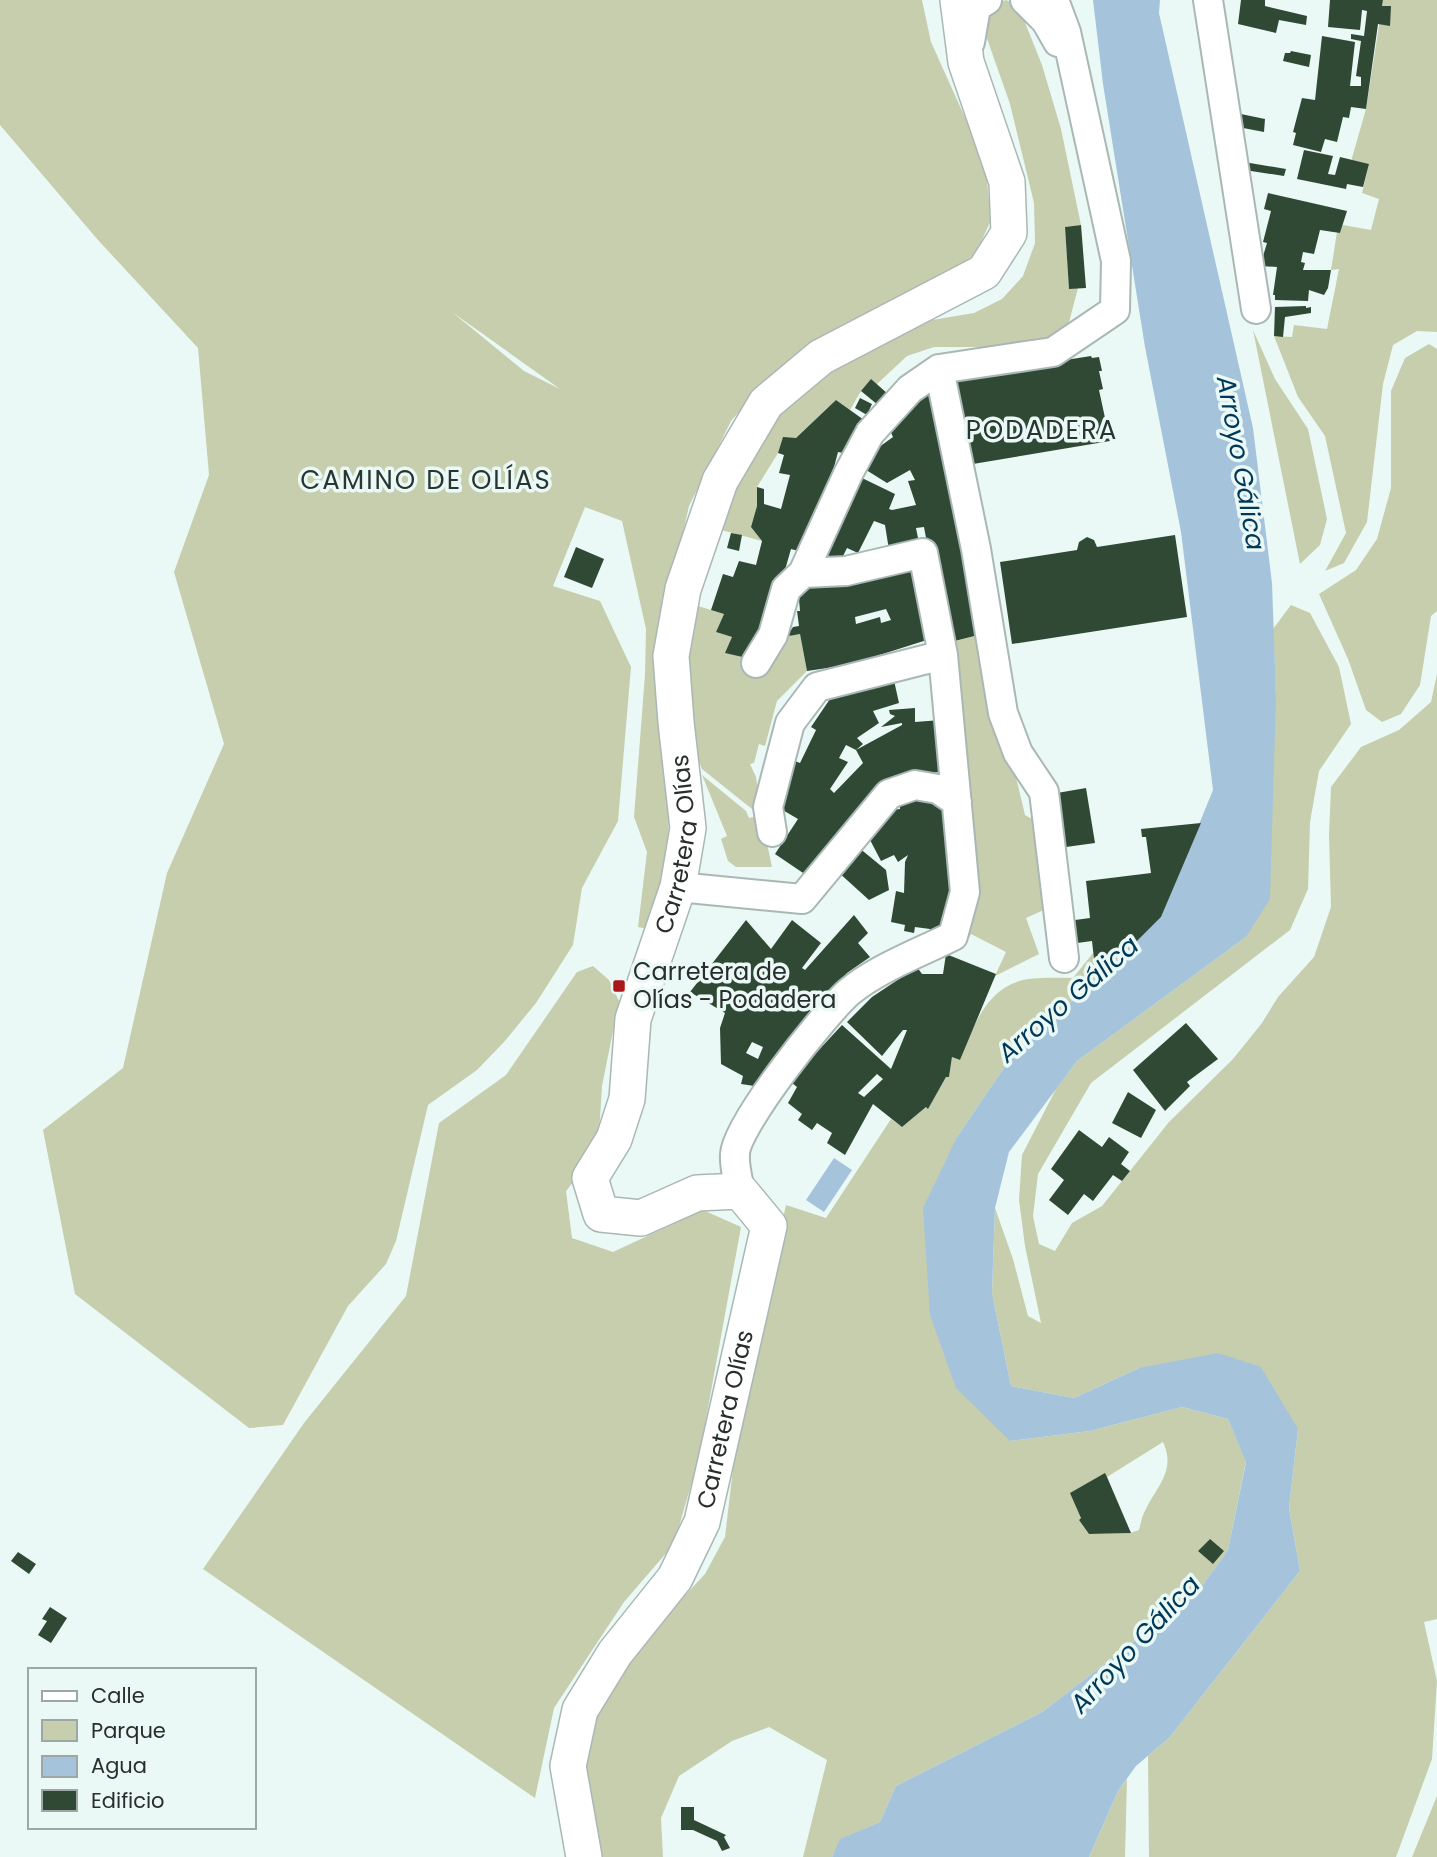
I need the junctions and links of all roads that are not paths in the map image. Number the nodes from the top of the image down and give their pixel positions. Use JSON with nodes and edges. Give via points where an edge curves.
{"nodes":[{"id":1,"x":958,"y":0,"type":"edge"},
{"id":2,"x":987,"y":0,"type":"edge"},
{"id":3,"x":1025,"y":0,"type":"edge"},
{"id":4,"x":1054,"y":0,"type":"edge"},
{"id":5,"x":1208,"y":0,"type":"edge"},
{"id":6,"x":966,"y":62,"type":"junction"},
{"id":7,"x":1073,"y":69,"type":"junction"},
{"id":8,"x":1256,"y":309,"type":"dead end"},
{"id":9,"x":939,"y":369,"type":"junction"},
{"id":10,"x":803,"y":573,"type":"junction"},
{"id":11,"x":943,"y":655,"type":"junction"},
{"id":12,"x":756,"y":663,"type":"dead end"},
{"id":13,"x":957,"y":802,"type":"junction"},
{"id":14,"x":772,"y":832,"type":"dead end"},
{"id":15,"x":678,"y":887,"type":"junction"},
{"id":16,"x":1065,"y":958,"type":"dead end"},
{"id":17,"x":740,"y":1191,"type":"junction"},
{"id":18,"x":584,"y":1857,"type":"edge"}],
"edges":[{"from":1,"to":6,"type":"main road","name":"Carretera Olías"},
{"from":2,"to":6,"type":"street","via":[[976,8]]},
{"from":3,"to":7,"type":"street","via":[[1046,21]]},
{"from":4,"to":7,"type":"street"},
{"from":5,"to":8,"type":"street"},
{"from":6,"to":15,"type":"main road","name":"Carretera Olías","via":[[1007,182],[1009,233],[984,272],[821,357],[766,403],[720,481],[683,589],[671,656],[688,828]]},
{"from":7,"to":9,"type":"street","via":[[1116,261],[1115,310],[1053,352]]},
{"from":9,"to":10,"type":"street","via":[[910,390],[870,433]]},
{"from":9,"to":16,"type":"street","via":[[1003,713],[1018,753],[1044,792]]},
{"from":10,"to":11,"type":"street","via":[[846,571],[923,553]]},
{"from":10,"to":12,"type":"street","via":[[786,589],[773,635]]},
{"from":11,"to":13,"type":"street"},
{"from":11,"to":14,"type":"street","via":[[817,687],[790,723],[768,807]]},
{"from":13,"to":15,"type":"street","via":[[937,789],[915,785],[889,794],[802,899]]},
{"from":13,"to":17,"type":"street","via":[[965,892],[953,936],[848,993],[797,1052],[748,1122],[735,1152]]},
{"from":15,"to":17,"type":"main road","name":"Carretera Olías","via":[[633,1019],[627,1099],[614,1139],[590,1178],[601,1214],[641,1218],[697,1192]]},
{"from":17,"to":18,"type":"main road","name":"Carretera Olías","via":[[769,1226],[702,1522],[675,1578],[615,1653],[580,1710],[568,1766]]}]}
